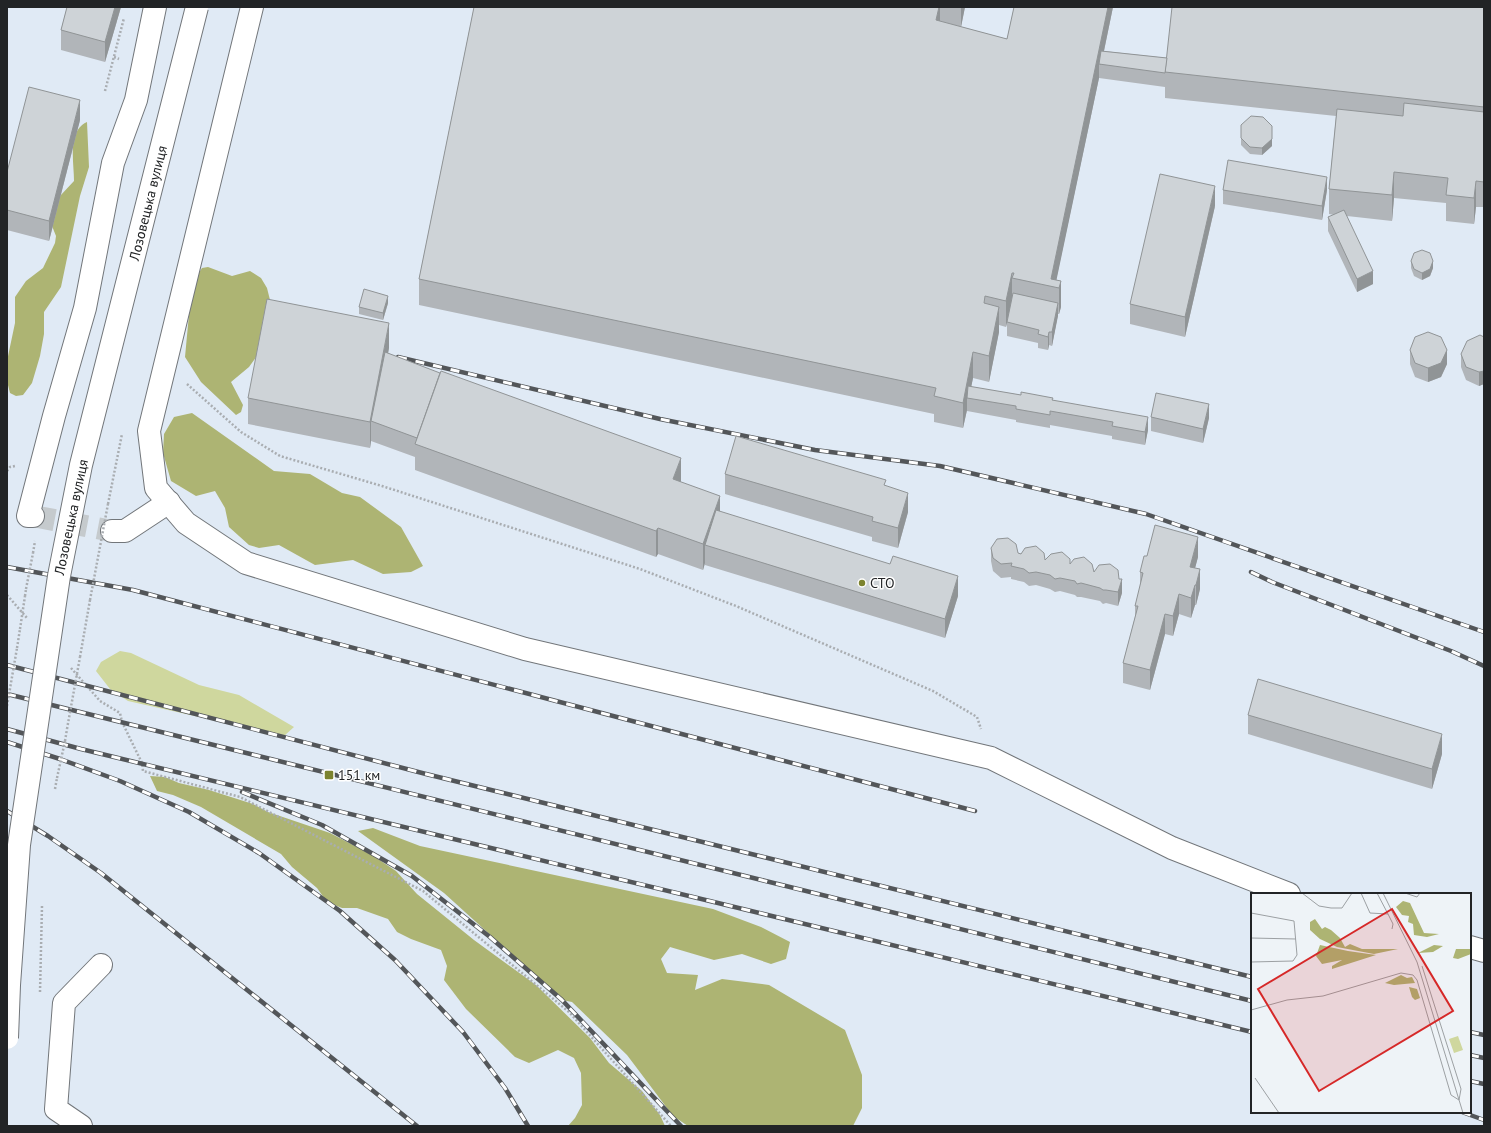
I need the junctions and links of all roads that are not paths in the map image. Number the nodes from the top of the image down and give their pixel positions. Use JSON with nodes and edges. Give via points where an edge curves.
{"nodes":[{"id":1,"x":155,"y":7,"type":"edge"},
{"id":2,"x":197,"y":7,"type":"edge"},
{"id":3,"x":252,"y":7,"type":"edge"},
{"id":4,"x":168,"y":502,"type":"junction"},
{"id":5,"x":33,"y":516,"type":"dead end"},
{"id":6,"x":112,"y":530,"type":"tunnel mouth"},
{"id":7,"x":1286,"y":893,"type":"edge"},
{"id":8,"x":1471,"y":947,"type":"edge"},
{"id":9,"x":1484,"y":951,"type":"edge"},
{"id":10,"x":101,"y":966,"type":"dead end"},
{"id":11,"x":7,"y":1038,"type":"edge"},
{"id":12,"x":55,"y":1117,"type":"edge"},
{"id":13,"x":81,"y":1126,"type":"edge"}],
"edges":[{"from":1,"to":5,"type":"street","via":[[136,100],[113,163],[85,308],[28,516]]},
{"from":2,"to":11,"type":"street","name":"Лозовецька вулиця","bridge":true,"via":[[81,466],[59,576],[19,845]]},
{"from":3,"to":4,"type":"street","via":[[149,431],[156,488]]},
{"from":4,"to":6,"type":"street","via":[[125,531]]},
{"from":4,"to":7,"type":"street","via":[[186,523],[246,563],[525,649],[991,758],[1172,848]]},
{"from":8,"to":9,"type":"street"},
{"from":10,"to":12,"type":"street","via":[[64,1003]]},
{"from":12,"to":13,"type":"street"}]}
